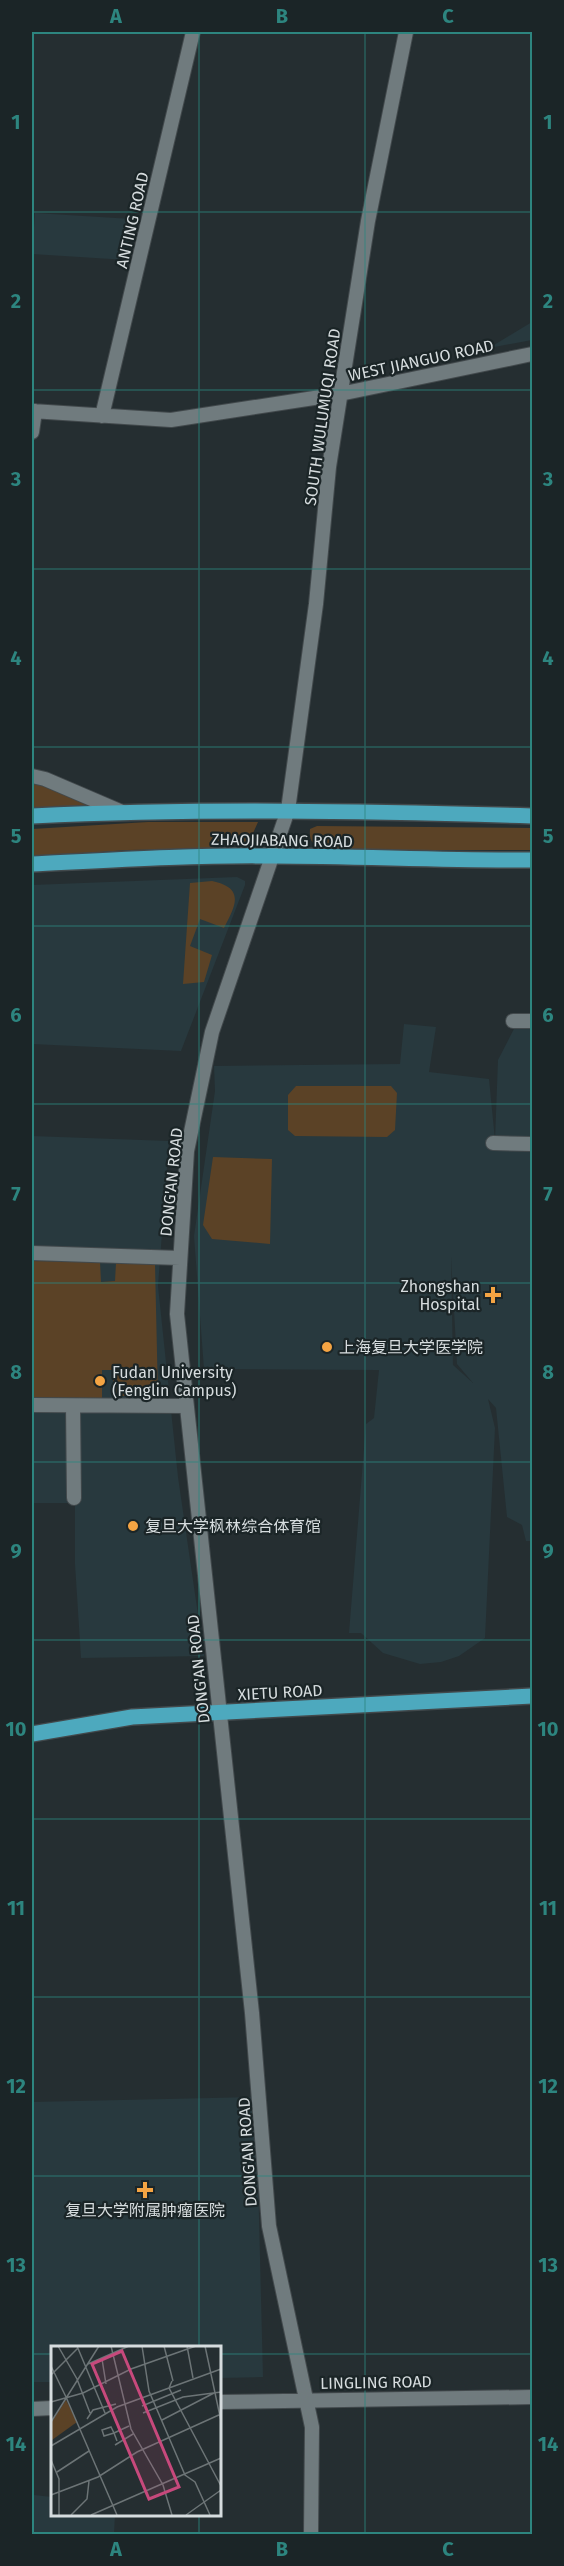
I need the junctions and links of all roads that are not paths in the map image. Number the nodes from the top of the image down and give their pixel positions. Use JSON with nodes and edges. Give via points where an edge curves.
{"nodes":[{"id":1,"x":193,"y":32,"type":"edge"},
{"id":2,"x":406,"y":32,"type":"edge"},
{"id":3,"x":532,"y":354,"type":"edge"},
{"id":4,"x":340,"y":394,"type":"junction"},
{"id":5,"x":33,"y":411,"type":"edge"},
{"id":6,"x":102,"y":416,"type":"junction"},
{"id":7,"x":32,"y":432,"type":"edge"},
{"id":8,"x":32,"y":776,"type":"edge"},
{"id":9,"x":288,"y":810,"type":"junction"},
{"id":10,"x":122,"y":812,"type":"junction"},
{"id":11,"x":32,"y":816,"type":"edge"},
{"id":12,"x":532,"y":816,"type":"edge"},
{"id":13,"x":273,"y":856,"type":"junction"},
{"id":14,"x":532,"y":860,"type":"edge"},
{"id":15,"x":32,"y":864,"type":"edge"},
{"id":16,"x":513,"y":1021,"type":"dead end"},
{"id":17,"x":532,"y":1021,"type":"edge"},
{"id":18,"x":493,"y":1143,"type":"dead end"},
{"id":19,"x":532,"y":1144,"type":"edge"},
{"id":20,"x":32,"y":1254,"type":"edge"},
{"id":21,"x":180,"y":1258,"type":"junction"},
{"id":22,"x":32,"y":1405,"type":"edge"},
{"id":23,"x":73,"y":1406,"type":"junction"},
{"id":24,"x":186,"y":1406,"type":"junction"},
{"id":25,"x":74,"y":1498,"type":"dead end"},
{"id":26,"x":532,"y":1696,"type":"edge"},
{"id":27,"x":219,"y":1713,"type":"junction"},
{"id":28,"x":32,"y":1734,"type":"edge"},
{"id":29,"x":532,"y":2397,"type":"edge"},
{"id":30,"x":308,"y":2399,"type":"junction"},
{"id":31,"x":220,"y":2402,"type":"edge"},
{"id":32,"x":51,"y":2408,"type":"edge"},
{"id":33,"x":32,"y":2409,"type":"edge"},
{"id":34,"x":312,"y":2535,"type":"edge"}],
"edges":[{"from":1,"to":6,"type":"street","name":"ANTING ROAD"},
{"from":2,"to":4,"type":"street","name":"SOUTH WULUMUQI ROAD","via":[[368,221]]},
{"from":3,"to":4,"type":"street","name":"WEST JIANGUO ROAD"},
{"from":4,"to":6,"type":"street","name":"WEST JIANGUO ROAD","via":[[171,420]]},
{"from":4,"to":9,"type":"street","name":"SOUTH WULUMUQI ROAD"},
{"from":5,"to":6,"type":"street","name":"WEST JIANGUO ROAD"},
{"from":5,"to":7,"type":"street"},
{"from":8,"to":10,"type":"street","name":"ZHAOJIABANG ROAD"},
{"from":9,"to":10,"type":"main road","name":"ZHAOJIABANG ROAD"},
{"from":9,"to":12,"type":"main road","name":"ZHAOJIABANG ROAD"},
{"from":9,"to":13,"type":"street","name":"DONG'AN ROAD"},
{"from":10,"to":11,"type":"main road","name":"ZHAOJIABANG ROAD"},
{"from":13,"to":14,"type":"main road","name":"ZHAOJIABANG ROAD"},
{"from":13,"to":15,"type":"main road","name":"ZHAOJIABANG ROAD"},
{"from":13,"to":21,"type":"street","name":"DONG'AN ROAD","via":[[212,1032],[188,1151]]},
{"from":16,"to":17,"type":"street"},
{"from":18,"to":19,"type":"street"},
{"from":20,"to":21,"type":"street"},
{"from":21,"to":24,"type":"street","name":"DONG'AN ROAD","via":[[177,1314]]},
{"from":22,"to":23,"type":"street"},
{"from":23,"to":24,"type":"street"},
{"from":23,"to":25,"type":"street"},
{"from":24,"to":27,"type":"street","name":"DONG'AN ROAD"},
{"from":26,"to":27,"type":"main road","name":"XIETU ROAD"},
{"from":27,"to":28,"type":"main road","name":"XIETU ROAD","via":[[132,1717]]},
{"from":27,"to":30,"type":"street","name":"DONG'AN ROAD","via":[[252,2013],[269,2226]]},
{"from":29,"to":30,"type":"street","name":"LINGLING ROAD"},
{"from":30,"to":31,"type":"street","name":"LINGLING ROAD"},
{"from":30,"to":34,"type":"street","name":"DONG'AN ROAD","via":[[312,2427]]},
{"from":32,"to":33,"type":"street"}]}
